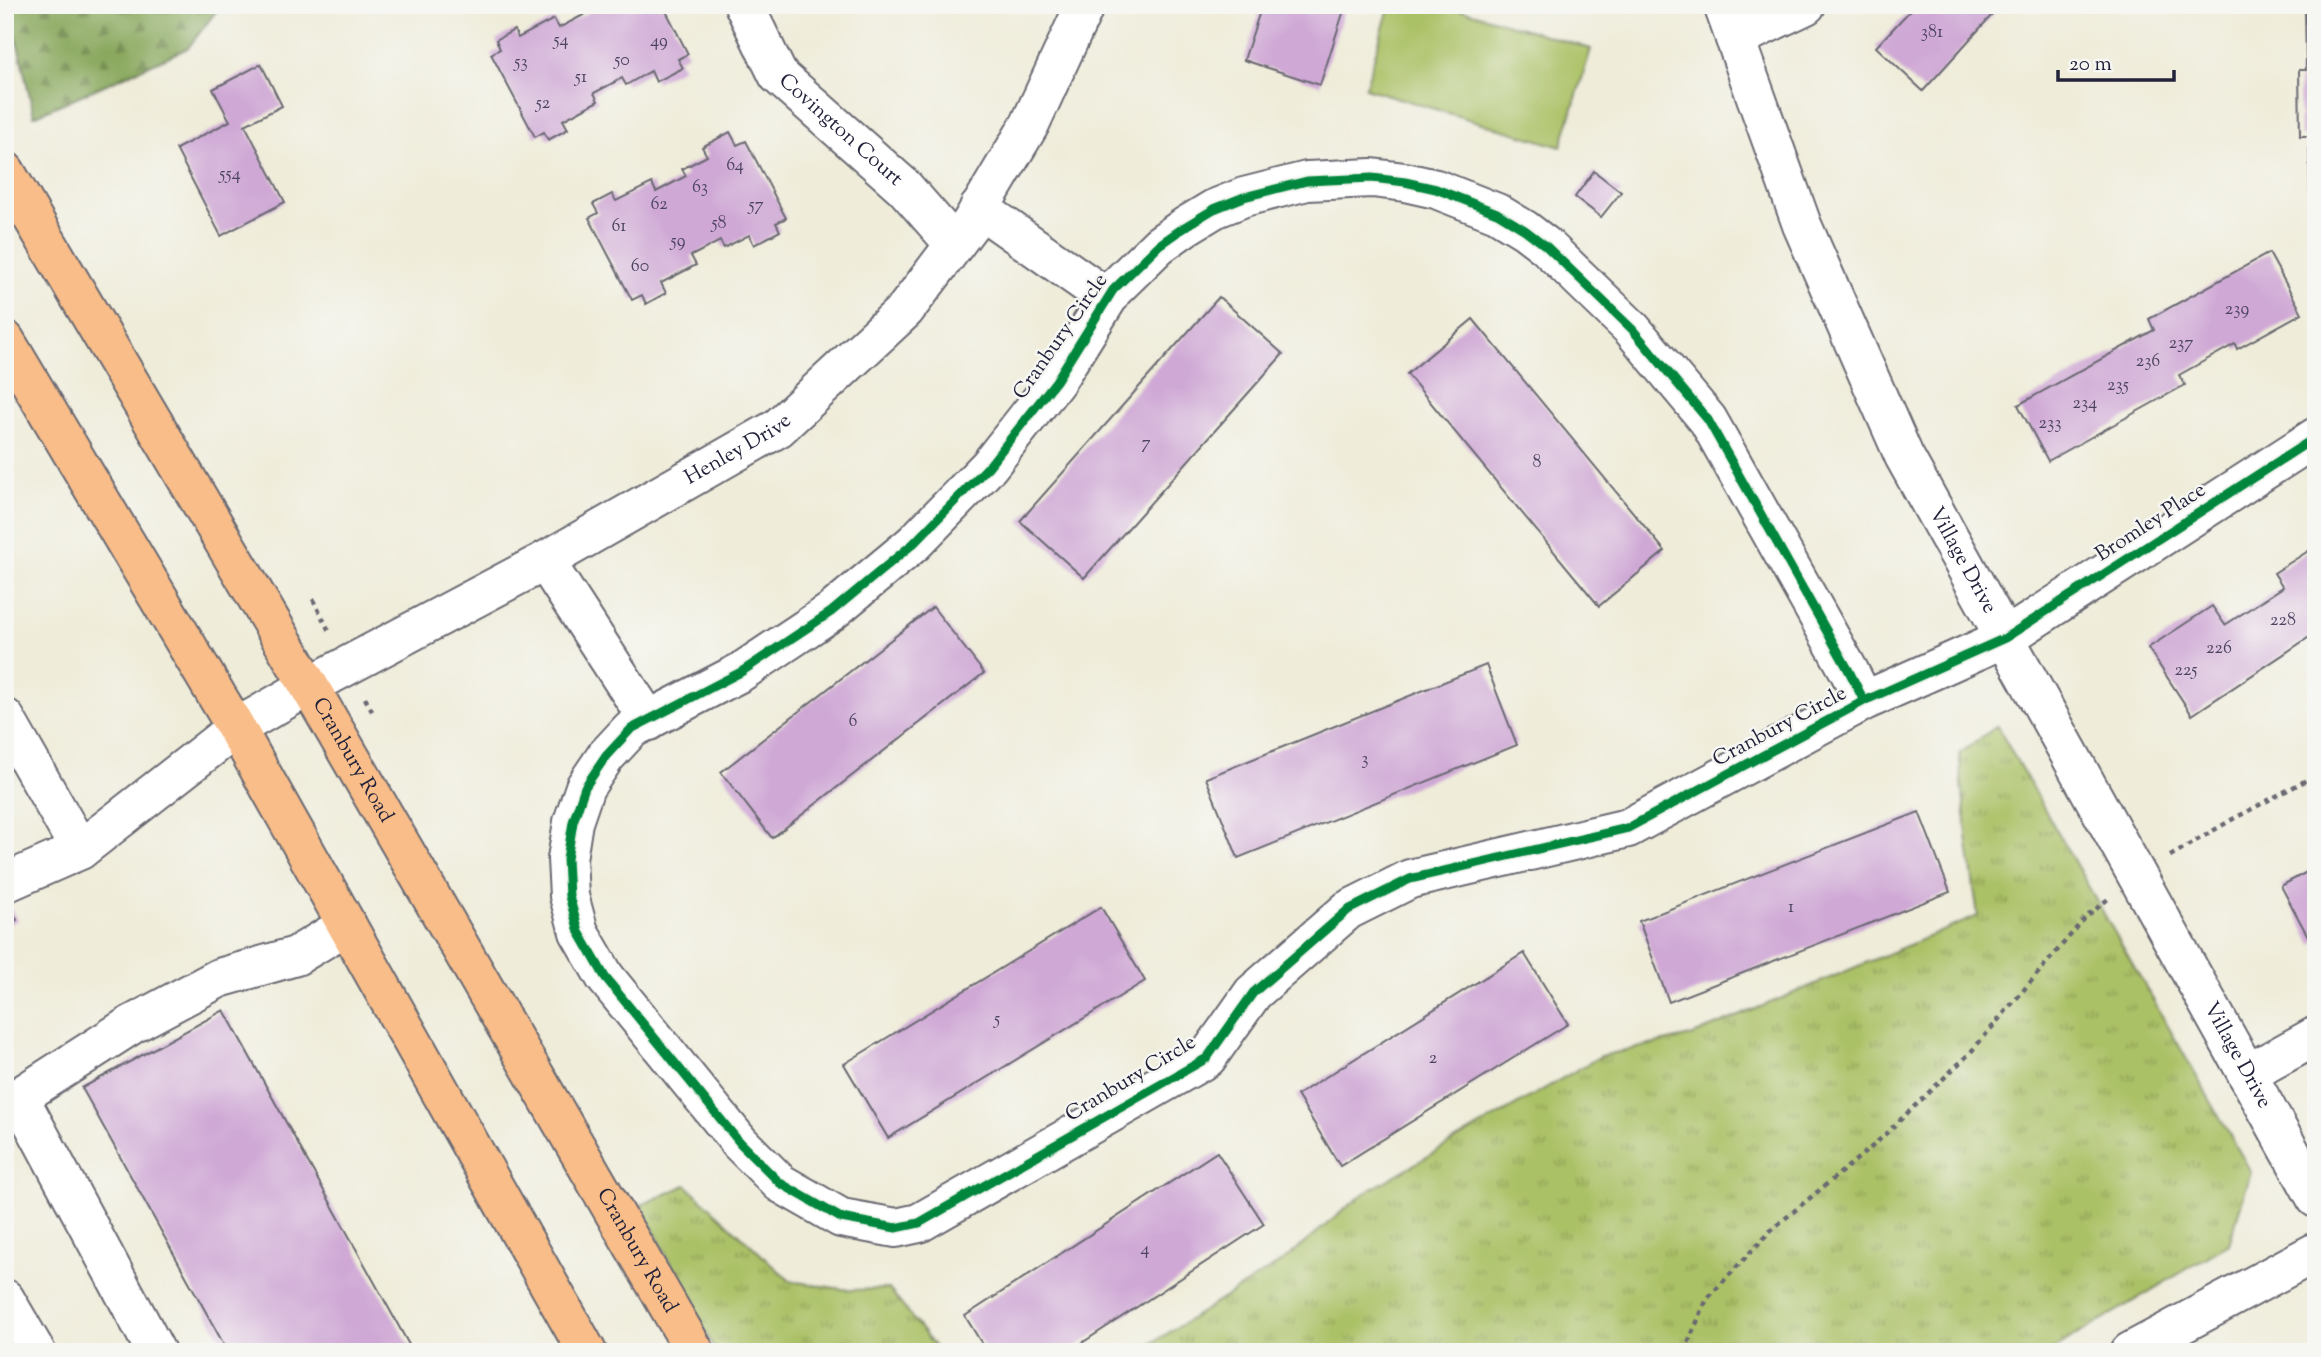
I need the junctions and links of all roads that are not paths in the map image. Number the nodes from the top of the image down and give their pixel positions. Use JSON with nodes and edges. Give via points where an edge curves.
{"nodes":[{"id":1,"x":744,"y":5,"type":"edge"},
{"id":2,"x":1085,"y":5,"type":"edge"},
{"id":3,"x":1806,"y":5,"type":"edge"},
{"id":4,"x":1729,"y":22,"type":"edge"},
{"id":5,"x":5,"y":171,"type":"edge"},
{"id":6,"x":979,"y":208,"type":"junction"},
{"id":7,"x":954,"y":244,"type":"junction"},
{"id":8,"x":1107,"y":298,"type":"junction"},
{"id":9,"x":11,"y":364,"type":"edge"},
{"id":10,"x":2316,"y":437,"type":"edge"},
{"id":11,"x":545,"y":561,"type":"junction"},
{"id":12,"x":2004,"y":638,"type":"junction"},
{"id":13,"x":309,"y":686,"type":"junction"},
{"id":14,"x":1864,"y":701,"type":"junction"},
{"id":15,"x":5,"y":718,"type":"edge"},
{"id":16,"x":649,"y":721,"type":"junction"},
{"id":17,"x":236,"y":728,"type":"junction"},
{"id":18,"x":80,"y":850,"type":"junction"},
{"id":19,"x":5,"y":883,"type":"edge"},
{"id":20,"x":347,"y":925,"type":"junction"},
{"id":21,"x":2316,"y":1036,"type":"edge"},
{"id":22,"x":2247,"y":1074,"type":"junction"},
{"id":23,"x":12,"y":1102,"type":"edge"},
{"id":24,"x":2316,"y":1198,"type":"edge"},
{"id":25,"x":2316,"y":1252,"type":"edge"},
{"id":26,"x":5,"y":1299,"type":"edge"},
{"id":27,"x":36,"y":1352,"type":"edge"},
{"id":28,"x":156,"y":1352,"type":"edge"},
{"id":29,"x":587,"y":1352,"type":"edge"},
{"id":30,"x":695,"y":1352,"type":"edge"},
{"id":31,"x":2130,"y":1352,"type":"edge"}],
"edges":[{"from":1,"to":7,"type":"street","name":"Covington Court","via":[[778,75],[904,187]]},
{"from":2,"to":6,"type":"street","name":"Henley Drive","via":[[1030,124]]},
{"from":3,"to":4,"type":"street"},
{"from":4,"to":12,"type":"street","name":"Village Drive","via":[[1802,225],[1904,456]]},
{"from":5,"to":13,"type":"main road","name":"Cranbury Road"},
{"from":6,"to":7,"type":"street","name":"Henley Drive"},
{"from":6,"to":8,"type":"street","name":"Cranbury Circle"},
{"from":7,"to":11,"type":"street","name":"Henley Drive","via":[[905,310],[778,428]]},
{"from":8,"to":14,"type":"street","name":"Cranbury Circle","via":[[1159,244],[1214,209],[1307,181],[1361,178],[1405,182],[1497,213],[1546,246],[1632,329],[1708,420]]},
{"from":8,"to":16,"type":"street","name":"Cranbury Circle","via":[[1056,381],[989,466],[914,543],[831,612],[741,672]]},
{"from":9,"to":17,"type":"main road"},
{"from":10,"to":12,"type":"street","name":"Bromley Place"},
{"from":11,"to":13,"type":"street","name":"Henley Drive"},
{"from":11,"to":16,"type":"street"},
{"from":12,"to":14,"type":"street","name":"Bromley Place"},
{"from":12,"to":22,"type":"street","name":"Village Drive"},
{"from":13,"to":17,"type":"street","name":"Henley Drive"},
{"from":13,"to":30,"type":"main road","name":"Cranbury Road"},
{"from":14,"to":16,"type":"street","name":"Cranbury Circle","via":[[1628,828],[1410,879],[1348,910],[1253,993],[1207,1058],[919,1223],[896,1228],[841,1218],[780,1183],[740,1143],[613,987],[579,932],[567,872],[573,822],[585,787],[606,756],[631,729]]},
{"from":15,"to":18,"type":"street"},
{"from":17,"to":18,"type":"street","name":"Henley Drive"},
{"from":17,"to":20,"type":"main road"},
{"from":18,"to":19,"type":"street","name":"Henley Drive"},
{"from":20,"to":23,"type":"street","via":[[296,956],[219,978],[131,1025]]},
{"from":20,"to":29,"type":"main road"},
{"from":21,"to":22,"type":"street"},
{"from":22,"to":24,"type":"street","name":"Village Drive"},
{"from":23,"to":28,"type":"street"},
{"from":25,"to":31,"type":"street"},
{"from":26,"to":27,"type":"street"}]}
